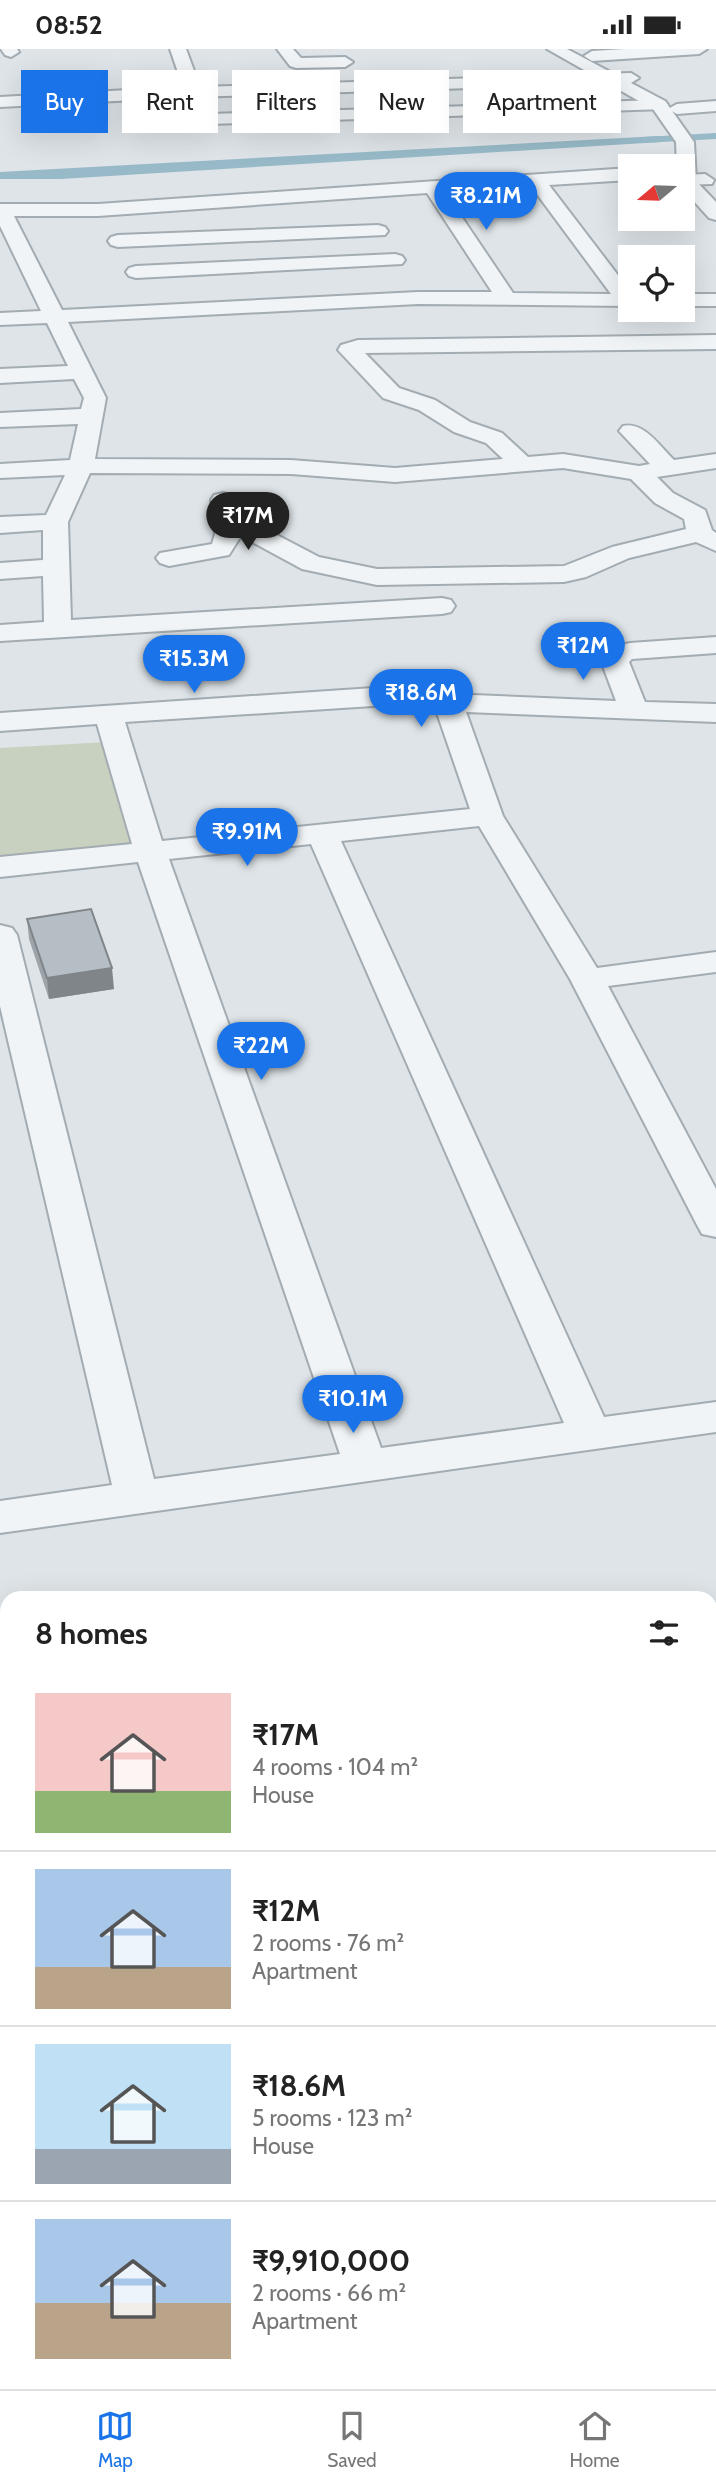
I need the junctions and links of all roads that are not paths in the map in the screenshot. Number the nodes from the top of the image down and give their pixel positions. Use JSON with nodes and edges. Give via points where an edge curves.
{"nodes":[{"id":1,"x":178,"y":49,"type":"edge"},
{"id":2,"x":285,"y":49,"type":"edge"},
{"id":3,"x":699,"y":49,"type":"edge"},
{"id":4,"x":670,"y":50,"type":"edge"},
{"id":5,"x":567,"y":53,"type":"edge"},
{"id":6,"x":185,"y":70,"type":"edge"},
{"id":7,"x":361,"y":70,"type":"edge"},
{"id":8,"x":598,"y":70,"type":"edge"},
{"id":9,"x":631,"y":78,"type":"junction"},
{"id":10,"x":621,"y":79,"type":"edge"},
{"id":11,"x":621,"y":83,"type":"edge"},
{"id":12,"x":354,"y":86,"type":"edge"},
{"id":13,"x":218,"y":91,"type":"edge"},
{"id":14,"x":122,"y":96,"type":"edge"},
{"id":15,"x":0,"y":102,"type":"edge"},
{"id":16,"x":659,"y":105,"type":"junction"},
{"id":17,"x":716,"y":106,"type":"edge"},
{"id":18,"x":677,"y":109,"type":"junction"},
{"id":19,"x":218,"y":119,"type":"edge"},
{"id":20,"x":690,"y":137,"type":"junction"},
{"id":21,"x":692,"y":154,"type":"edge"},
{"id":22,"x":618,"y":175,"type":"edge"},
{"id":23,"x":695,"y":178,"type":"edge"},
{"id":24,"x":536,"y":180,"type":"junction"},
{"id":25,"x":432,"y":187,"type":"junction"},
{"id":26,"x":355,"y":192,"type":"junction"},
{"id":27,"x":1,"y":209,"type":"edge"},
{"id":28,"x":98,"y":210,"type":"junction"},
{"id":29,"x":716,"y":214,"type":"edge"},
{"id":30,"x":378,"y":231,"type":"junction"},
{"id":31,"x":118,"y":241,"type":"junction"},
{"id":32,"x":395,"y":260,"type":"junction"},
{"id":33,"x":136,"y":272,"type":"junction"},
{"id":34,"x":618,"y":287,"type":"edge"},
{"id":35,"x":418,"y":299,"type":"junction"},
{"id":36,"x":507,"y":299,"type":"junction"},
{"id":37,"x":618,"y":300,"type":"edge"},
{"id":38,"x":695,"y":300,"type":"edge"},
{"id":39,"x":716,"y":300,"type":"edge"},
{"id":40,"x":161,"y":311,"type":"junction"},
{"id":41,"x":53,"y":317,"type":"junction"},
{"id":42,"x":0,"y":319,"type":"edge"},
{"id":43,"x":716,"y":342,"type":"edge"},
{"id":44,"x":81,"y":372,"type":"junction"},
{"id":45,"x":0,"y":376,"type":"edge"},
{"id":46,"x":91,"y":416,"type":"junction"},
{"id":47,"x":0,"y":420,"type":"edge"},
{"id":48,"x":631,"y":431,"type":"dead end"},
{"id":49,"x":716,"y":461,"type":"edge"},
{"id":50,"x":522,"y":464,"type":"junction"},
{"id":51,"x":81,"y":467,"type":"junction"},
{"id":52,"x":227,"y":467,"type":"junction"},
{"id":53,"x":670,"y":468,"type":"junction"},
{"id":54,"x":0,"y":471,"type":"edge"},
{"id":55,"x":639,"y":473,"type":"junction"},
{"id":56,"x":227,"y":519,"type":"junction"},
{"id":57,"x":55,"y":521,"type":"junction"},
{"id":58,"x":0,"y":525,"type":"edge"},
{"id":59,"x":711,"y":542,"type":"edge"},
{"id":60,"x":169,"y":558,"type":"dead end"},
{"id":61,"x":56,"y":567,"type":"junction"},
{"id":62,"x":0,"y":571,"type":"edge"},
{"id":63,"x":442,"y":606,"type":"dead end"},
{"id":64,"x":58,"y":629,"type":"junction"},
{"id":65,"x":0,"y":633,"type":"edge"},
{"id":66,"x":716,"y":645,"type":"edge"},
{"id":67,"x":448,"y":703,"type":"junction"},
{"id":68,"x":633,"y":708,"type":"junction"},
{"id":69,"x":716,"y":713,"type":"edge"},
{"id":70,"x":110,"y":720,"type":"junction"},
{"id":71,"x":0,"y":722,"type":"edge"},
{"id":72,"x":0,"y":733,"type":"edge"},
{"id":73,"x":488,"y":816,"type":"junction"},
{"id":74,"x":321,"y":834,"type":"junction"},
{"id":75,"x":150,"y":851,"type":"junction"},
{"id":76,"x":0,"y":867,"type":"edge"},
{"id":77,"x":0,"y":935,"type":"edge"},
{"id":78,"x":716,"y":962,"type":"edge"},
{"id":79,"x":587,"y":979,"type":"junction"},
{"id":80,"x":716,"y":1225,"type":"edge"},
{"id":81,"x":716,"y":1417,"type":"edge"},
{"id":82,"x":591,"y":1435,"type":"junction"},
{"id":83,"x":366,"y":1466,"type":"junction"},
{"id":84,"x":137,"y":1498,"type":"junction"},
{"id":85,"x":0,"y":1517,"type":"edge"}],
"edges":[{"from":1,"to":6,"type":"street"},
{"from":2,"to":7,"type":"street","via":[[296,63],[359,65]]},
{"from":3,"to":4,"type":"street"},
{"from":4,"to":5,"type":"street"},
{"from":5,"to":8,"type":"street"},
{"from":5,"to":9,"type":"street"},
{"from":9,"to":10,"type":"street"},
{"from":9,"to":18,"type":"street"},
{"from":11,"to":16,"type":"street"},
{"from":12,"to":13,"type":"street"},
{"from":14,"to":15,"type":"street"},
{"from":16,"to":19,"type":"street"},
{"from":16,"to":20,"type":"street"},
{"from":17,"to":18,"type":"street"},
{"from":18,"to":20,"type":"street"},
{"from":20,"to":21,"type":"street"},
{"from":22,"to":24,"type":"street"},
{"from":23,"to":29,"type":"street"},
{"from":24,"to":25,"type":"street"},
{"from":24,"to":34,"type":"street"},
{"from":25,"to":26,"type":"street"},
{"from":25,"to":36,"type":"street"},
{"from":26,"to":28,"type":"street"},
{"from":26,"to":30,"type":"street"},
{"from":27,"to":28,"type":"street"},
{"from":27,"to":41,"type":"street"},
{"from":28,"to":31,"type":"street"},
{"from":30,"to":31,"type":"street"},
{"from":30,"to":32,"type":"street"},
{"from":31,"to":33,"type":"street"},
{"from":32,"to":33,"type":"street"},
{"from":32,"to":35,"type":"street"},
{"from":33,"to":40,"type":"street"},
{"from":35,"to":36,"type":"street"},
{"from":35,"to":40,"type":"street"},
{"from":36,"to":37,"type":"street"},
{"from":38,"to":39,"type":"street"},
{"from":40,"to":41,"type":"street"},
{"from":41,"to":42,"type":"street"},
{"from":41,"to":44,"type":"street"},
{"from":43,"to":50,"type":"street","via":[[358,347],[348,351],[391,393],[494,438]]},
{"from":44,"to":45,"type":"street"},
{"from":44,"to":46,"type":"street","via":[[95,398]]},
{"from":46,"to":47,"type":"street"},
{"from":46,"to":51,"type":"street"},
{"from":48,"to":53,"type":"street"},
{"from":49,"to":53,"type":"street"},
{"from":50,"to":52,"type":"street","via":[[395,475]]},
{"from":50,"to":55,"type":"street","via":[[563,461]]},
{"from":51,"to":52,"type":"street"},
{"from":51,"to":54,"type":"street"},
{"from":51,"to":57,"type":"street"},
{"from":52,"to":56,"type":"street","via":[[223,506]]},
{"from":53,"to":55,"type":"street"},
{"from":55,"to":59,"type":"street","via":[[664,498],[696,515]]},
{"from":56,"to":59,"type":"street","via":[[311,563],[377,577],[564,574],[621,552]]},
{"from":56,"to":60,"type":"street","via":[[230,530],[220,550]]},
{"from":57,"to":58,"type":"street"},
{"from":57,"to":61,"type":"street"},
{"from":61,"to":62,"type":"street"},
{"from":61,"to":64,"type":"street"},
{"from":63,"to":64,"type":"street"},
{"from":64,"to":65,"type":"street"},
{"from":66,"to":68,"type":"street","via":[[622,653],[615,661]]},
{"from":67,"to":68,"type":"street"},
{"from":67,"to":70,"type":"street"},
{"from":67,"to":70,"type":"street","via":[[388,696]]},
{"from":67,"to":73,"type":"street"},
{"from":68,"to":69,"type":"street"},
{"from":70,"to":71,"type":"street"},
{"from":70,"to":72,"type":"street"},
{"from":70,"to":75,"type":"street"},
{"from":73,"to":74,"type":"street"},
{"from":73,"to":79,"type":"street"},
{"from":74,"to":75,"type":"street"},
{"from":74,"to":82,"type":"street"},
{"from":75,"to":76,"type":"street"},
{"from":75,"to":83,"type":"street"},
{"from":77,"to":84,"type":"street"},
{"from":78,"to":79,"type":"street"},
{"from":79,"to":80,"type":"street"},
{"from":81,"to":82,"type":"street"},
{"from":82,"to":83,"type":"street"},
{"from":83,"to":84,"type":"street"},
{"from":84,"to":85,"type":"street"}]}
